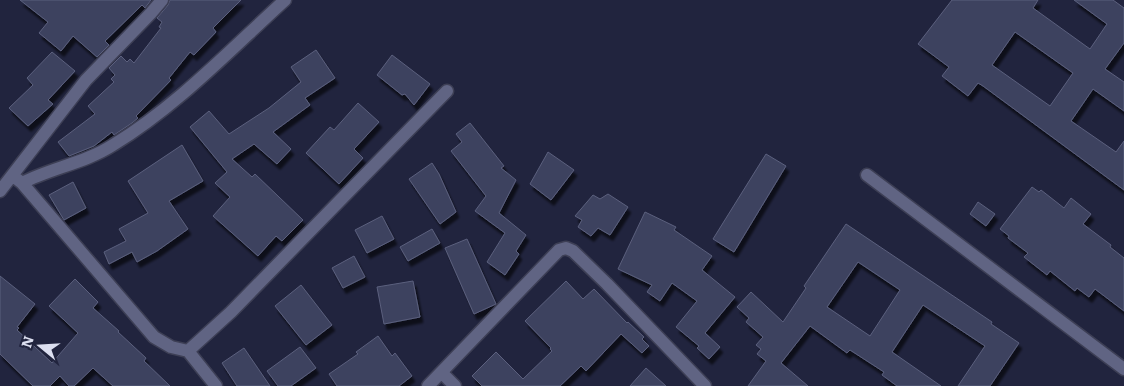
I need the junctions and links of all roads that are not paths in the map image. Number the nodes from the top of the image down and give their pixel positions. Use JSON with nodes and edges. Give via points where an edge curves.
{"nodes":[{"id":1,"x":162,"y":0,"type":"edge"},
{"id":2,"x":285,"y":0,"type":"edge"},
{"id":3,"x":447,"y":91,"type":"dead end"},
{"id":4,"x":867,"y":175,"type":"dead end"},
{"id":5,"x":18,"y":180,"type":"junction"},
{"id":6,"x":0,"y":191,"type":"edge"},
{"id":7,"x":188,"y":351,"type":"junction"},
{"id":8,"x":1124,"y":369,"type":"edge"},
{"id":9,"x":442,"y":373,"type":"junction"},
{"id":10,"x":216,"y":386,"type":"edge"},
{"id":11,"x":428,"y":386,"type":"edge"},
{"id":12,"x":455,"y":386,"type":"edge"},
{"id":13,"x":705,"y":386,"type":"edge"}],
"edges":[{"from":1,"to":5,"type":"street","via":[[86,80]]},
{"from":2,"to":5,"type":"street","via":[[197,80],[120,140],[85,160]]},
{"from":3,"to":7,"type":"street","via":[[231,312]]},
{"from":4,"to":8,"type":"street"},
{"from":5,"to":6,"type":"street"},
{"from":5,"to":7,"type":"street","via":[[154,337],[171,347]]},
{"from":7,"to":10,"type":"street"},
{"from":9,"to":11,"type":"street"},
{"from":9,"to":12,"type":"street"},
{"from":9,"to":13,"type":"street","via":[[559,250],[566,248],[607,284]]}]}
